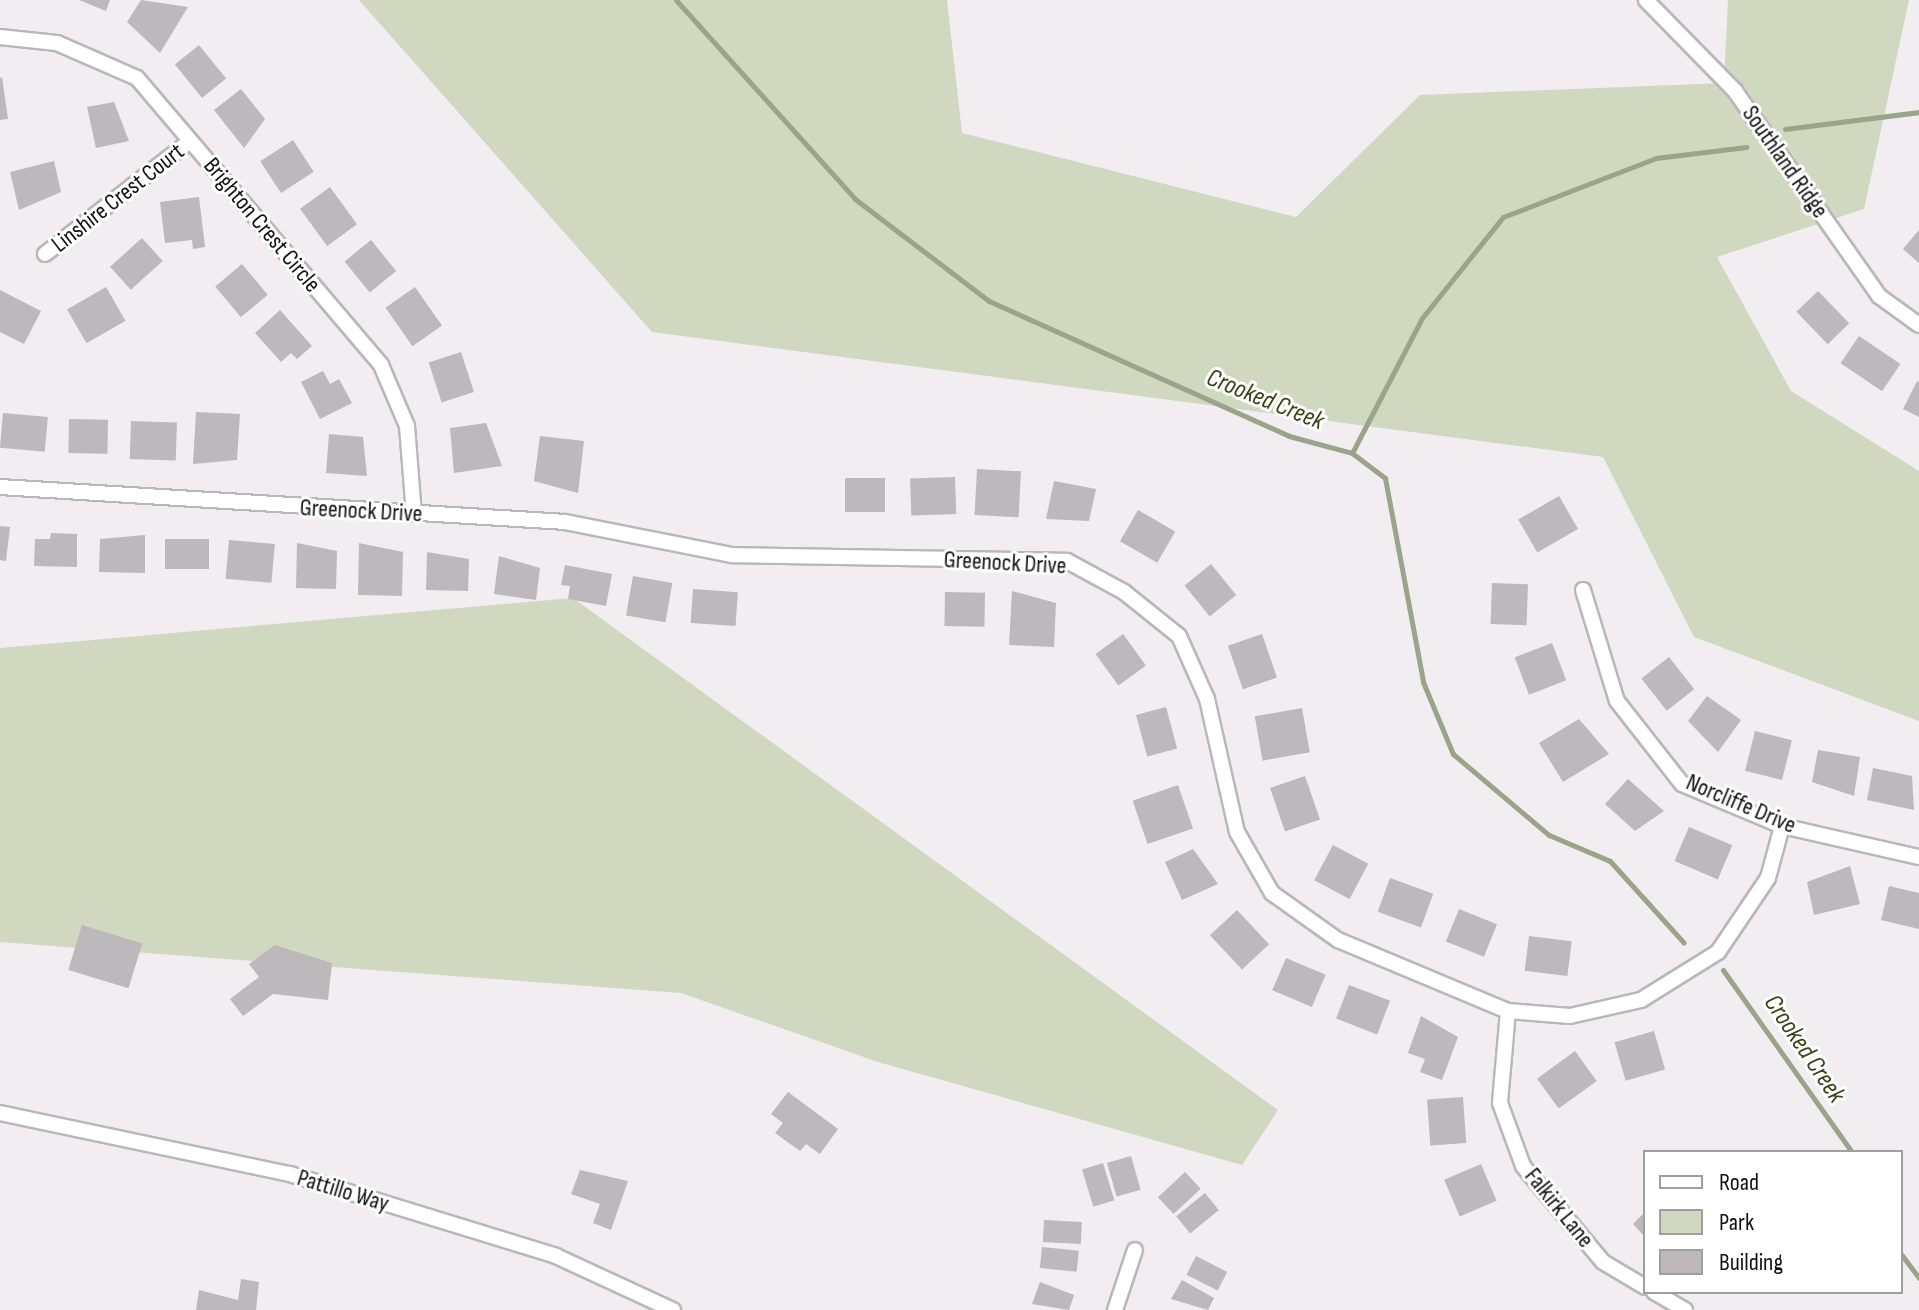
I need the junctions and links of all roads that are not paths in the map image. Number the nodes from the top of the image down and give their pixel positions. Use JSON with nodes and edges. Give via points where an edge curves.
{"nodes":[{"id":1,"x":1646,"y":0,"type":"edge"},
{"id":2,"x":0,"y":37,"type":"edge"},
{"id":3,"x":190,"y":141,"type":"junction"},
{"id":4,"x":45,"y":254,"type":"dead end"},
{"id":5,"x":1919,"y":325,"type":"edge"},
{"id":6,"x":0,"y":487,"type":"edge"},
{"id":7,"x":414,"y":514,"type":"junction"},
{"id":8,"x":1583,"y":590,"type":"dead end"},
{"id":9,"x":1782,"y":826,"type":"junction"},
{"id":10,"x":1919,"y":857,"type":"edge"},
{"id":11,"x":1508,"y":1011,"type":"junction"},
{"id":12,"x":0,"y":1113,"type":"edge"},
{"id":13,"x":1135,"y":1250,"type":"dead end"},
{"id":14,"x":1643,"y":1286,"type":"edge"},
{"id":15,"x":1657,"y":1294,"type":"edge"},
{"id":16,"x":673,"y":1310,"type":"edge"},
{"id":17,"x":1115,"y":1310,"type":"edge"},
{"id":18,"x":1685,"y":1310,"type":"edge"}],
"edges":[{"from":1,"to":5,"type":"street","name":"Southland Ridge","via":[[1735,91],[1879,296]]},
{"from":2,"to":3,"type":"street","name":"Brighton Crest Circle","via":[[57,43],[137,78]]},
{"from":3,"to":4,"type":"street","name":"Linshire Crest Court"},
{"from":3,"to":7,"type":"street","name":"Brighton Crest Circle","via":[[381,365],[407,426]]},
{"from":6,"to":7,"type":"street","name":"Greenock Drive"},
{"from":7,"to":11,"type":"street","name":"Greenock Drive","via":[[565,522],[732,555],[1067,561],[1124,592],[1179,636],[1207,699],[1237,832],[1272,893],[1338,940]]},
{"from":8,"to":9,"type":"street","name":"Norcliffe Drive","via":[[1617,701],[1682,784]]},
{"from":9,"to":10,"type":"street","name":"Norcliffe Drive"},
{"from":9,"to":11,"type":"street","name":"Greenock Drive","via":[[1768,878],[1718,952],[1641,1000],[1570,1016]]},
{"from":11,"to":14,"type":"street","name":"Falkirk Lane","via":[[1500,1103],[1523,1166],[1603,1262]]},
{"from":12,"to":16,"type":"street","name":"Pattillo Way","via":[[290,1174],[556,1256]]},
{"from":13,"to":17,"type":"street"},
{"from":15,"to":18,"type":"street"}]}
